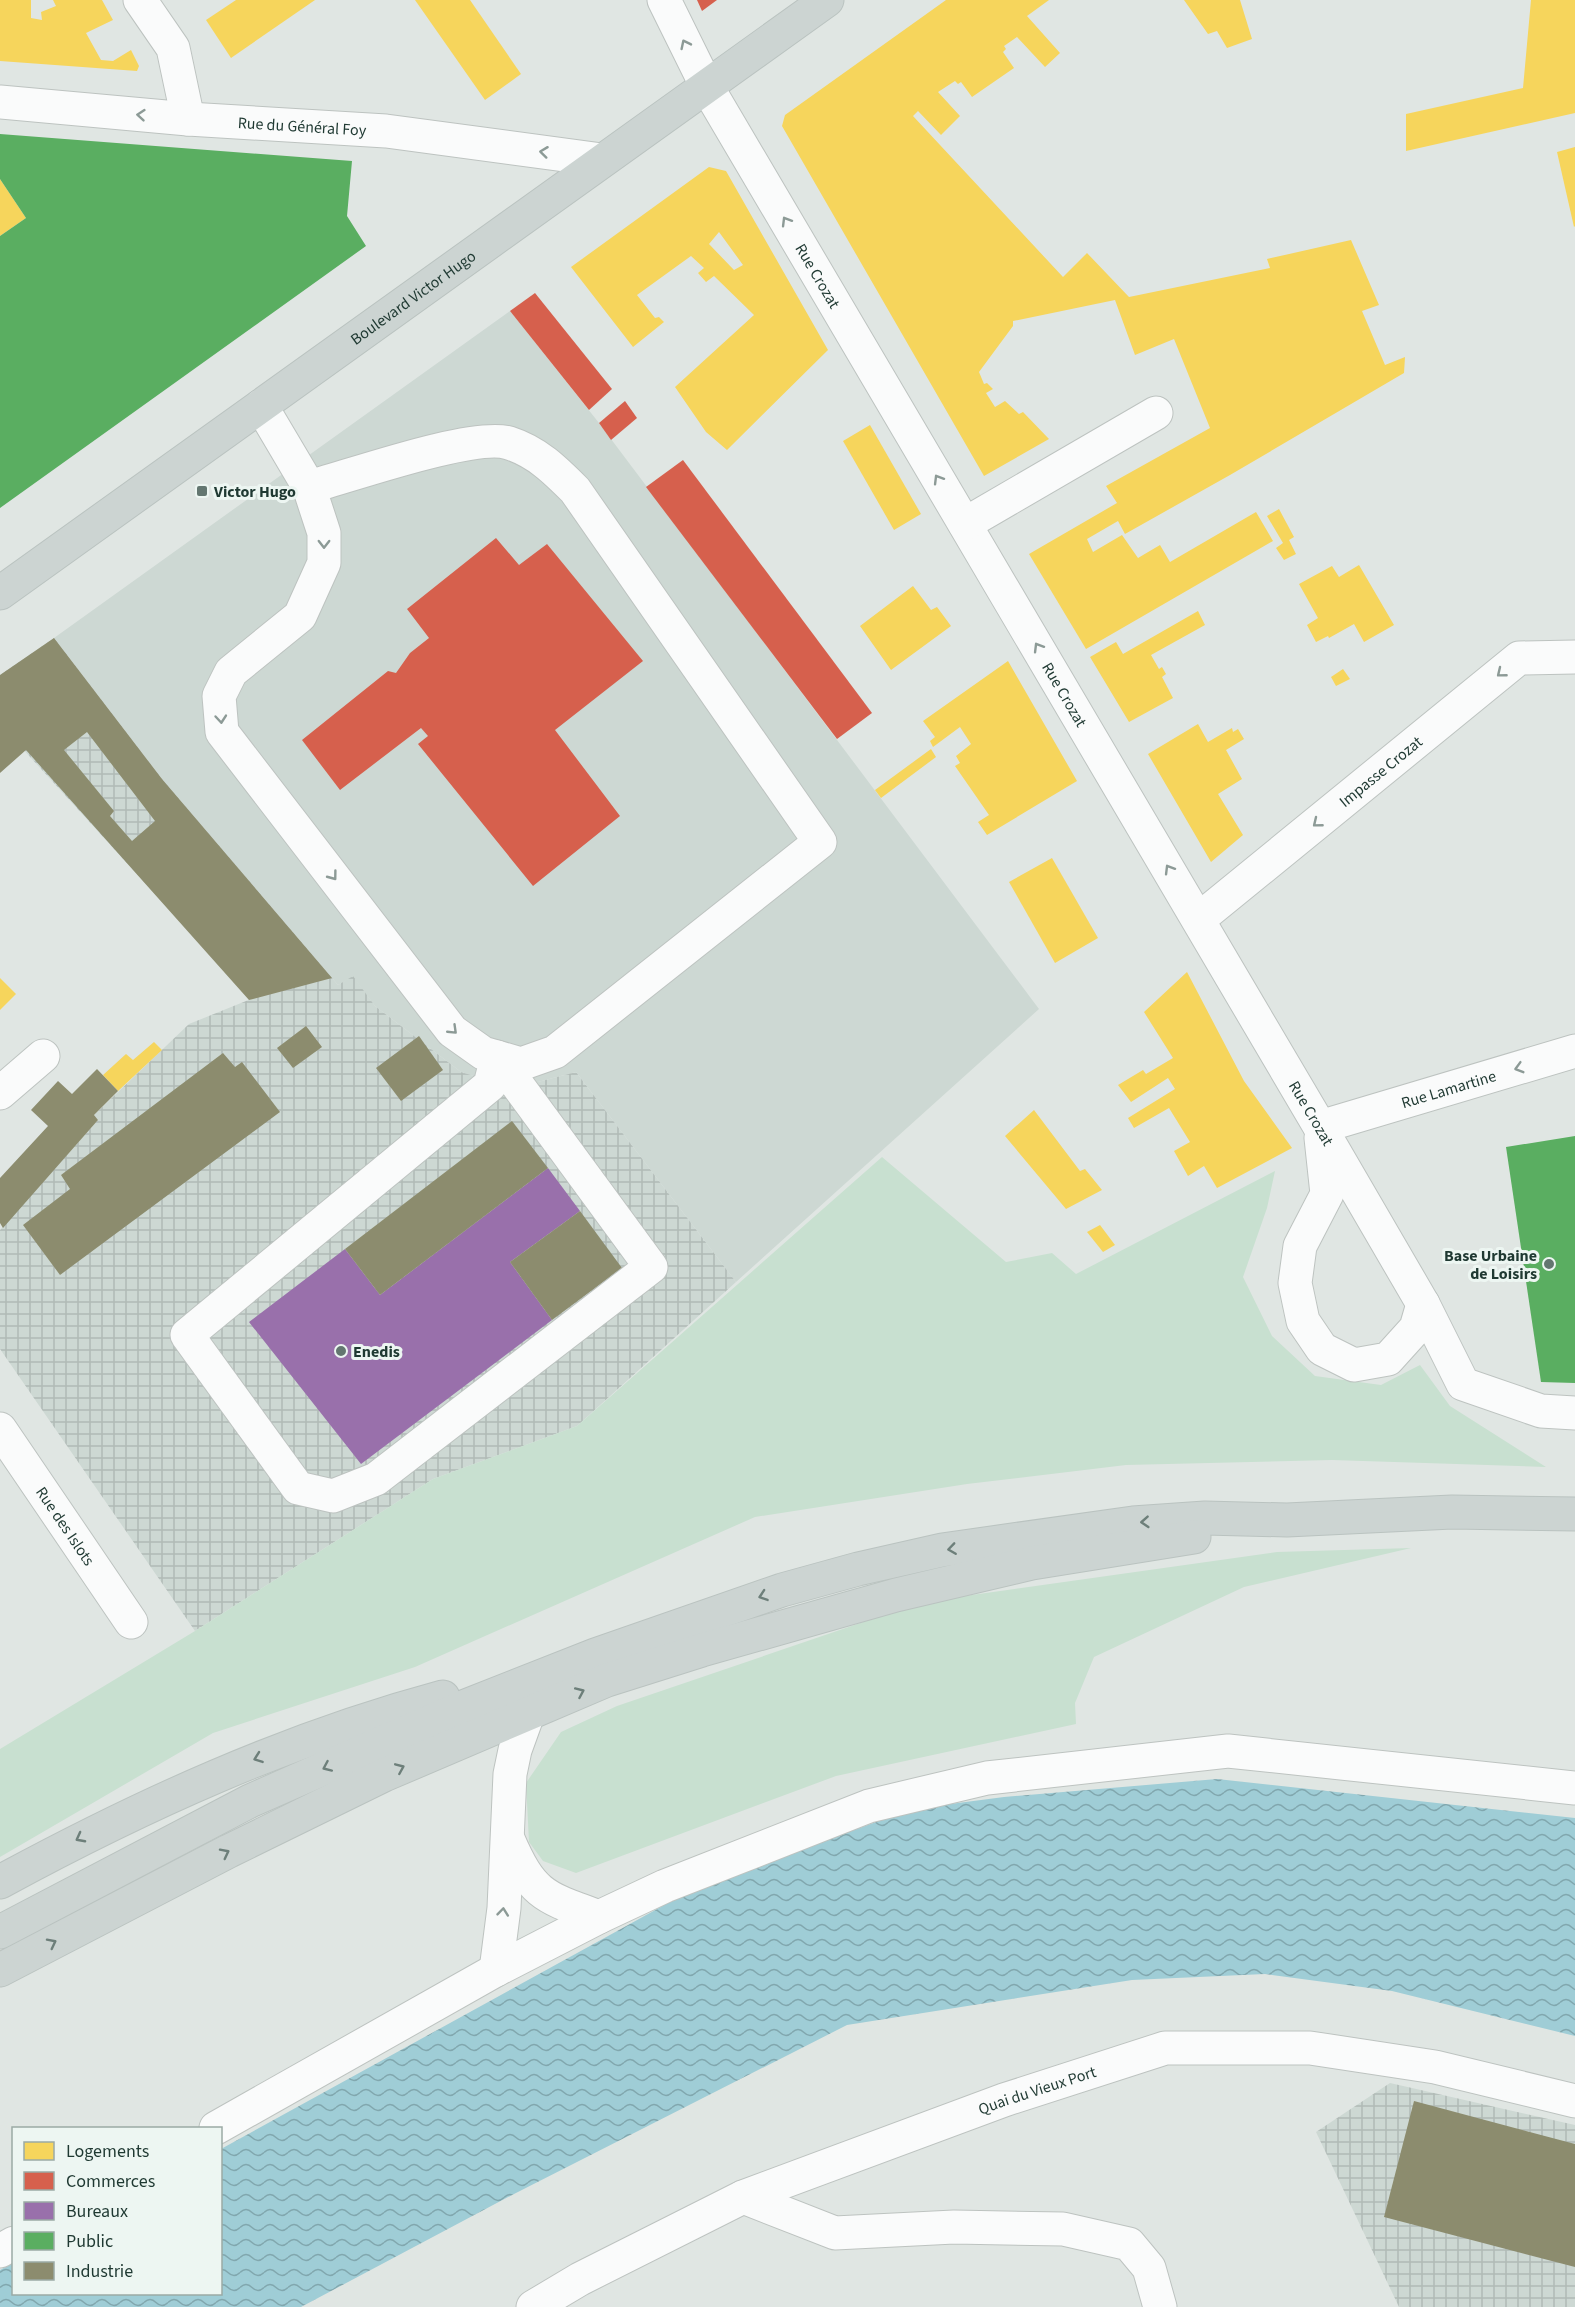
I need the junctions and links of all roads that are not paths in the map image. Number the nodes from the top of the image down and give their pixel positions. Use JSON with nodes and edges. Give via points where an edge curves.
{"nodes":[{"id":1,"x":140,"y":0,"type":"edge"},
{"id":2,"x":664,"y":0,"type":"edge"},
{"id":3,"x":827,"y":0,"type":"edge"},
{"id":4,"x":707,"y":87,"type":"junction"},
{"id":5,"x":0,"y":102,"type":"edge"},
{"id":6,"x":188,"y":119,"type":"junction"},
{"id":7,"x":602,"y":160,"type":"junction"},
{"id":8,"x":261,"y":406,"type":"junction"},
{"id":9,"x":1156,"y":414,"type":"dead end"},
{"id":10,"x":309,"y":488,"type":"junction"},
{"id":11,"x":965,"y":524,"type":"junction"},
{"id":12,"x":0,"y":593,"type":"edge"},
{"id":13,"x":1575,"y":657,"type":"edge"},
{"id":14,"x":1199,"y":919,"type":"junction"},
{"id":15,"x":1575,"y":1051,"type":"edge"},
{"id":16,"x":43,"y":1056,"type":"dead end"},
{"id":17,"x":497,"y":1057,"type":"junction"},
{"id":18,"x":0,"y":1093,"type":"edge"},
{"id":19,"x":1320,"y":1127,"type":"junction"},
{"id":20,"x":1423,"y":1304,"type":"junction"},
{"id":21,"x":1575,"y":1413,"type":"edge"},
{"id":22,"x":0,"y":1429,"type":"edge"},
{"id":23,"x":1575,"y":1514,"type":"edge"},
{"id":24,"x":1287,"y":1520,"type":"junction"},
{"id":25,"x":131,"y":1622,"type":"dead end"},
{"id":26,"x":595,"y":1655,"type":"junction"},
{"id":27,"x":528,"y":1714,"type":"junction"},
{"id":28,"x":1575,"y":1788,"type":"edge"},
{"id":29,"x":508,"y":1839,"type":"junction"},
{"id":30,"x":0,"y":1882,"type":"edge"},
{"id":31,"x":599,"y":1917,"type":"junction"},
{"id":32,"x":0,"y":1932,"type":"edge"},
{"id":33,"x":0,"y":1970,"type":"edge"},
{"id":34,"x":496,"y":1970,"type":"junction"},
{"id":35,"x":1575,"y":2101,"type":"edge"},
{"id":36,"x":218,"y":2127,"type":"edge"},
{"id":37,"x":742,"y":2197,"type":"junction"},
{"id":38,"x":534,"y":2307,"type":"edge"},
{"id":39,"x":1160,"y":2307,"type":"edge"}],
"edges":[{"from":1,"to":6,"type":"street","via":[[173,48]]},
{"from":4,"to":2,"type":"street","name":"Rue Crozat","one_way":true},
{"from":3,"to":4,"type":"main road","name":"Boulevard Victor Hugo"},
{"from":4,"to":7,"type":"main road","name":"Boulevard Victor Hugo"},
{"from":11,"to":4,"type":"street","name":"Rue Crozat","one_way":true},
{"from":6,"to":5,"type":"street","name":"Rue du Général Foy","one_way":true},
{"from":7,"to":6,"type":"street","name":"Rue du Général Foy","one_way":true,"via":[[386,131]]},
{"from":7,"to":8,"type":"main road","name":"Boulevard Victor Hugo"},
{"from":8,"to":10,"type":"street"},
{"from":8,"to":12,"type":"main road","name":"Boulevard Victor Hugo"},
{"from":9,"to":11,"type":"street"},
{"from":10,"to":17,"type":"street","one_way":true,"via":[[324,532],[324,563],[300,616],[231,672],[219,696],[222,732],[452,1031],[483,1053]]},
{"from":10,"to":17,"type":"street","via":[[463,443],[507,442],[545,460],[575,490],[820,842],[555,1052],[521,1064]]},
{"from":14,"to":11,"type":"street","name":"Rue Crozat","one_way":true},
{"from":13,"to":14,"type":"street","name":"Impasse Crozat","one_way":true,"via":[[1520,658]]},
{"from":14,"to":19,"type":"street","name":"Rue Crozat"},
{"from":15,"to":19,"type":"street","name":"Rue Lamartine","one_way":true},
{"from":16,"to":18,"type":"street"},
{"from":17,"to":17,"type":"street","via":[[490,1085],[187,1335],[298,1488],[333,1496],[376,1479],[651,1266]]},
{"from":19,"to":20,"type":"street","name":"Rue Crozat"},
{"from":19,"to":20,"type":"street","via":[[1327,1194],[1300,1246],[1295,1283],[1303,1321],[1322,1349],[1354,1365],[1388,1359],[1416,1328]]},
{"from":20,"to":21,"type":"street","name":"Rue Crozat","via":[[1463,1384],[1541,1411]]},
{"from":22,"to":25,"type":"street","name":"Rue des Islots"},
{"from":23,"to":24,"type":"main road","via":[[1452,1512]]},
{"from":24,"to":26,"type":"main road","one_way":true,"via":[[1205,1518],[1133,1523],[942,1550],[782,1590]]},
{"from":27,"to":24,"type":"main road","one_way":true,"via":[[607,1680],[896,1595],[1032,1563]]},
{"from":26,"to":30,"type":"main road","one_way":true,"via":[[425,1702],[250,1761],[87,1834]]},
{"from":26,"to":32,"type":"main road","one_way":true,"via":[[463,1707],[250,1801]]},
{"from":27,"to":29,"type":"street","via":[[514,1750],[510,1774]]},
{"from":33,"to":27,"type":"main road","one_way":true,"via":[[384,1775]]},
{"from":28,"to":31,"type":"street","via":[[1228,1750],[987,1778],[869,1806],[665,1886]]},
{"from":29,"to":31,"type":"street","via":[[522,1871],[547,1898]]},
{"from":34,"to":29,"type":"street","one_way":true},
{"from":31,"to":34,"type":"street"},
{"from":34,"to":36,"type":"street"},
{"from":35,"to":37,"type":"street","name":"Quai du Vieux Port","via":[[1435,2067],[1310,2048],[1166,2048],[1004,2100]]},
{"from":37,"to":38,"type":"street","name":"Quai du Vieux Port","via":[[580,2279]]},
{"from":37,"to":39,"type":"street","via":[[835,2233],[954,2227],[1063,2229],[1129,2244],[1149,2268]]}]}
